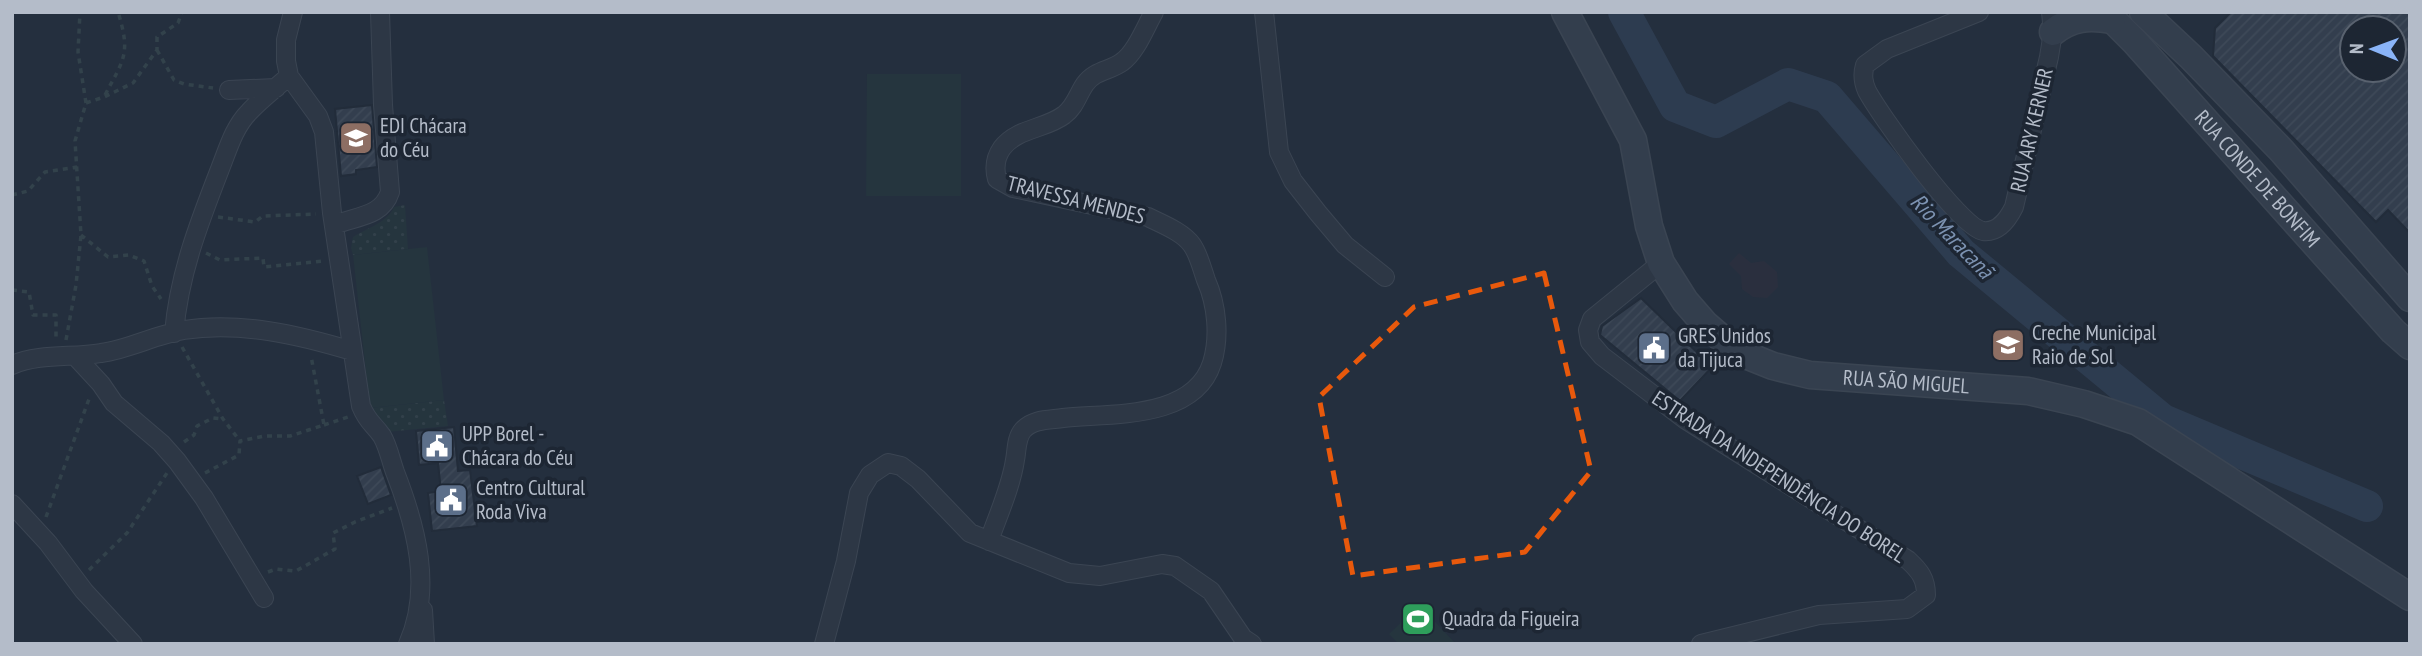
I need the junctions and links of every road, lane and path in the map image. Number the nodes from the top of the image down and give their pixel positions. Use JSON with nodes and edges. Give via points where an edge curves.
{"nodes":[{"id":1,"x":80,"y":12,"type":"edge"},
{"id":2,"x":118,"y":12,"type":"edge"},
{"id":3,"x":181,"y":12,"type":"edge"},
{"id":4,"x":293,"y":12,"type":"edge"},
{"id":5,"x":380,"y":12,"type":"edge"},
{"id":6,"x":1154,"y":12,"type":"edge"},
{"id":7,"x":1264,"y":12,"type":"edge"},
{"id":8,"x":1565,"y":12,"type":"edge"},
{"id":9,"x":1979,"y":12,"type":"edge"},
{"id":10,"x":2143,"y":12,"type":"edge"},
{"id":11,"x":2108,"y":16,"type":"edge"},
{"id":12,"x":2052,"y":22,"type":"edge"},
{"id":13,"x":157,"y":50,"type":"junction"},
{"id":14,"x":283,"y":82,"type":"junction"},
{"id":15,"x":229,"y":90,"type":"joint"},
{"id":16,"x":104,"y":97,"type":"junction"},
{"id":17,"x":86,"y":103,"type":"junction"},
{"id":18,"x":77,"y":167,"type":"junction"},
{"id":19,"x":12,"y":195,"type":"edge"},
{"id":20,"x":202,"y":215,"type":"junction"},
{"id":21,"x":333,"y":219,"type":"junction"},
{"id":22,"x":80,"y":235,"type":"junction"},
{"id":23,"x":191,"y":246,"type":"junction"},
{"id":24,"x":2324,"y":256,"type":"junction"},
{"id":25,"x":339,"y":260,"type":"junction"},
{"id":26,"x":1661,"y":263,"type":"junction"},
{"id":27,"x":2390,"y":273,"type":"junction"},
{"id":28,"x":1385,"y":277,"type":"dead end"},
{"id":29,"x":12,"y":290,"type":"edge"},
{"id":30,"x":2410,"y":298,"type":"edge"},
{"id":31,"x":175,"y":327,"type":"junction"},
{"id":32,"x":309,"y":340,"type":"junction"},
{"id":33,"x":2410,"y":346,"type":"edge"},
{"id":34,"x":352,"y":351,"type":"junction"},
{"id":35,"x":65,"y":356,"type":"junction"},
{"id":36,"x":12,"y":365,"type":"edge"},
{"id":37,"x":101,"y":384,"type":"junction"},
{"id":38,"x":363,"y":413,"type":"junction"},
{"id":39,"x":223,"y":419,"type":"junction"},
{"id":40,"x":324,"y":425,"type":"junction"},
{"id":41,"x":240,"y":441,"type":"junction"},
{"id":42,"x":173,"y":456,"type":"junction"},
{"id":43,"x":191,"y":480,"type":"junction"},
{"id":44,"x":407,"y":503,"type":"junction"},
{"id":45,"x":12,"y":504,"type":"edge"},
{"id":46,"x":39,"y":533,"type":"junction"},
{"id":47,"x":989,"y":541,"type":"junction"},
{"id":48,"x":253,"y":579,"type":"junction"},
{"id":49,"x":78,"y":583,"type":"junction"},
{"id":50,"x":422,"y":593,"type":"junction"},
{"id":51,"x":2410,"y":597,"type":"edge"},
{"id":52,"x":264,"y":598,"type":"dead end"},
{"id":53,"x":133,"y":644,"type":"edge"},
{"id":54,"x":408,"y":644,"type":"edge"},
{"id":55,"x":425,"y":644,"type":"edge"},
{"id":56,"x":824,"y":644,"type":"edge"},
{"id":57,"x":1252,"y":644,"type":"edge"},
{"id":58,"x":1701,"y":644,"type":"edge"}],
"edges":[{"from":1,"to":17,"type":"path","via":[[78,52]]},
{"from":2,"to":16,"type":"path","via":[[125,58]]},
{"from":3,"to":13,"type":"path","via":[[178,23],[157,37]]},
{"from":4,"to":14,"type":"street"},
{"from":5,"to":21,"type":"street","via":[[390,192],[387,203],[373,212]]},
{"from":6,"to":47,"type":"street","name":"TRAVESSA MENDES","via":[[1128,57],[1085,83],[1064,116],[1024,132],[1003,147],[994,166],[996,179],[1013,188],[1148,217],[1192,244],[1210,289],[1217,324],[1216,351],[1208,377],[1187,396],[1160,408],[1039,421],[1024,428]]},
{"from":7,"to":28,"type":"street","via":[[1279,152],[1293,181],[1345,245]]},
{"from":8,"to":26,"type":"street","name":"RUA SÃO MIGUEL","via":[[1633,140]]},
{"from":9,"to":12,"type":"street","name":"RUA ARY KERNER","via":[[1887,49],[1864,65],[1862,76],[1867,91],[1914,160],[1963,218],[1984,231],[2007,221],[2014,207]]},
{"from":10,"to":27,"type":"street","name":"RUA CONDE DE BONFIM","via":[[2281,150]]},
{"from":11,"to":12,"type":"street"},
{"from":11,"to":24,"type":"street","name":"RUA CONDE DE BONFIM"},
{"from":13,"to":15,"type":"path","via":[[174,80]]},
{"from":13,"to":16,"type":"path","via":[[133,83]]},
{"from":14,"to":15,"type":"street"},
{"from":14,"to":20,"type":"street","via":[[249,112],[234,134]]},
{"from":14,"to":21,"type":"street","via":[[318,116],[324,132]]},
{"from":16,"to":17,"type":"path"},
{"from":17,"to":18,"type":"path","via":[[75,141]]},
{"from":18,"to":19,"type":"path","via":[[45,172],[28,191]]},
{"from":18,"to":22,"type":"path"},
{"from":20,"to":21,"type":"path","via":[[255,222],[263,216]]},
{"from":20,"to":23,"type":"street"},
{"from":21,"to":25,"type":"street"},
{"from":22,"to":31,"type":"path","via":[[108,257],[129,255],[144,261]]},
{"from":22,"to":35,"type":"path"},
{"from":23,"to":25,"type":"path","via":[[220,260],[263,258],[264,267]]},
{"from":23,"to":31,"type":"street"},
{"from":24,"to":27,"type":"street","via":[[2365,284]]},
{"from":24,"to":33,"type":"street","name":"RUA CONDE DE BONFIM"},
{"from":25,"to":34,"type":"street"},
{"from":26,"to":51,"type":"street","name":"RUA SÃO MIGUEL","via":[[1705,324],[1738,350],[1773,366],[1810,375],[2028,391],[2138,422]]},
{"from":26,"to":58,"type":"street","name":"ESTRADA DA INDEPENDÊNCIA DO BOREL","via":[[1592,319],[1590,342],[1686,420],[1908,561],[1926,582],[1926,595],[1907,609],[1819,615]]},
{"from":27,"to":30,"type":"street","name":"RUA CONDE DE BONFIM"},
{"from":29,"to":35,"type":"path","via":[[29,292],[33,315],[56,315]]},
{"from":31,"to":32,"type":"street","via":[[252,329]]},
{"from":31,"to":35,"type":"street","via":[[115,351]]},
{"from":31,"to":39,"type":"path"},
{"from":32,"to":34,"type":"street"},
{"from":32,"to":40,"type":"path"},
{"from":34,"to":38,"type":"street"},
{"from":35,"to":36,"type":"street"},
{"from":35,"to":37,"type":"street"},
{"from":37,"to":42,"type":"street","via":[[114,402]]},
{"from":37,"to":46,"type":"path","via":[[88,401]]},
{"from":38,"to":40,"type":"path"},
{"from":38,"to":44,"type":"street","via":[[382,437]]},
{"from":39,"to":41,"type":"path"},
{"from":39,"to":42,"type":"path","via":[[213,418],[197,426]]},
{"from":40,"to":41,"type":"path","via":[[290,436]]},
{"from":41,"to":43,"type":"path","via":[[240,455]]},
{"from":42,"to":43,"type":"street"},
{"from":42,"to":49,"type":"path","via":[[127,534]]},
{"from":43,"to":48,"type":"street"},
{"from":44,"to":48,"type":"path","via":[[334,533],[335,549],[296,571],[275,569]]},
{"from":44,"to":50,"type":"street"},
{"from":45,"to":46,"type":"street"},
{"from":46,"to":49,"type":"street"},
{"from":47,"to":56,"type":"street","via":[[970,533],[918,479],[888,463],[870,475],[859,493]]},
{"from":47,"to":57,"type":"street","via":[[1069,573],[1100,576],[1175,566],[1211,591]]},
{"from":48,"to":52,"type":"street"},
{"from":49,"to":53,"type":"street"},
{"from":50,"to":54,"type":"street"},
{"from":50,"to":55,"type":"street"}]}
